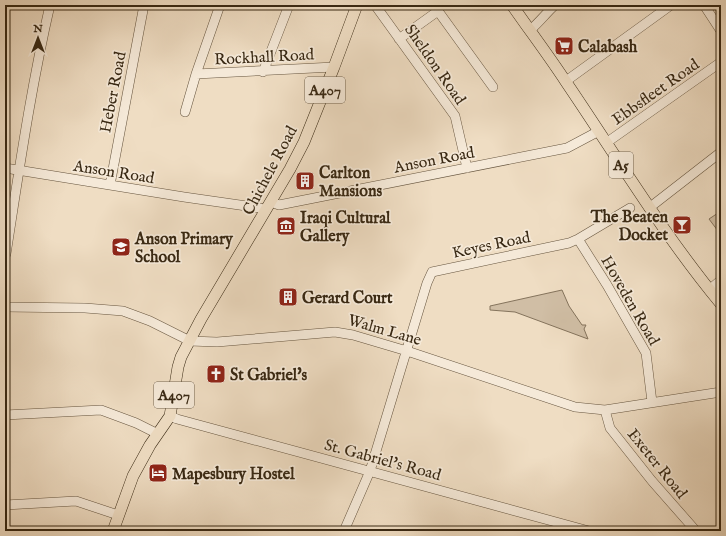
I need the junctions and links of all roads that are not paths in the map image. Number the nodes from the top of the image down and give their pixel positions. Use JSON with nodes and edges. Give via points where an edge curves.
{"nodes":[{"id":1,"x":50,"y":5,"type":"edge"},
{"id":2,"x":144,"y":5,"type":"edge"},
{"id":3,"x":220,"y":5,"type":"edge"},
{"id":4,"x":289,"y":5,"type":"edge"},
{"id":5,"x":357,"y":5,"type":"edge"},
{"id":6,"x":375,"y":5,"type":"edge"},
{"id":7,"x":512,"y":5,"type":"edge"},
{"id":8,"x":555,"y":5,"type":"edge"},
{"id":9,"x":671,"y":5,"type":"edge"},
{"id":10,"x":704,"y":5,"type":"edge"},
{"id":11,"x":530,"y":30,"type":"junction"},
{"id":12,"x":721,"y":31,"type":"edge"},
{"id":13,"x":399,"y":39,"type":"junction"},
{"id":14,"x":721,"y":62,"type":"edge"},
{"id":15,"x":334,"y":67,"type":"junction"},
{"id":16,"x":263,"y":72,"type":"junction"},
{"id":17,"x":196,"y":74,"type":"junction"},
{"id":18,"x":566,"y":81,"type":"junction"},
{"id":19,"x":493,"y":87,"type":"dead end"},
{"id":20,"x":185,"y":112,"type":"dead end"},
{"id":21,"x":599,"y":131,"type":"junction"},
{"id":22,"x":606,"y":143,"type":"junction"},
{"id":23,"x":721,"y":152,"type":"edge"},
{"id":24,"x":5,"y":168,"type":"edge"},
{"id":25,"x":467,"y":168,"type":"junction"},
{"id":26,"x":19,"y":171,"type":"junction"},
{"id":27,"x":110,"y":185,"type":"junction"},
{"id":28,"x":269,"y":206,"type":"junction"},
{"id":29,"x":630,"y":208,"type":"dead end"},
{"id":30,"x":649,"y":208,"type":"junction"},
{"id":31,"x":578,"y":239,"type":"junction"},
{"id":32,"x":6,"y":254,"type":"dead end"},
{"id":33,"x":721,"y":280,"type":"edge"},
{"id":34,"x":709,"y":290,"type":"junction"},
{"id":35,"x":721,"y":304,"type":"edge"},
{"id":36,"x":5,"y":307,"type":"edge"},
{"id":37,"x":190,"y":341,"type":"junction"},
{"id":38,"x":407,"y":351,"type":"junction"},
{"id":39,"x":721,"y":392,"type":"edge"},
{"id":40,"x":652,"y":402,"type":"junction"},
{"id":41,"x":605,"y":410,"type":"junction"},
{"id":42,"x":5,"y":415,"type":"edge"},
{"id":43,"x":170,"y":416,"type":"junction"},
{"id":44,"x":158,"y":434,"type":"junction"},
{"id":45,"x":370,"y":471,"type":"junction"},
{"id":46,"x":5,"y":506,"type":"edge"},
{"id":47,"x":118,"y":515,"type":"junction"},
{"id":48,"x":113,"y":531,"type":"edge"},
{"id":49,"x":344,"y":531,"type":"edge"},
{"id":50,"x":589,"y":531,"type":"edge"},
{"id":51,"x":696,"y":531,"type":"edge"}],
"edges":[{"from":1,"to":26,"type":"street"},
{"from":2,"to":27,"type":"street","name":"Heber Road"},
{"from":3,"to":17,"type":"street"},
{"from":4,"to":16,"type":"street"},
{"from":5,"to":15,"type":"main road","name":"Chichele Road","number":"A407"},
{"from":6,"to":13,"type":"street","name":"Sheldon Road"},
{"from":7,"to":11,"type":"main road","number":"A5"},
{"from":8,"to":11,"type":"street"},
{"from":9,"to":18,"type":"street"},
{"from":10,"to":12,"type":"street"},
{"from":11,"to":18,"type":"main road","number":"A5"},
{"from":13,"to":19,"type":"street","via":[[438,11]]},
{"from":13,"to":25,"type":"street","name":"Sheldon Road","via":[[455,116]]},
{"from":14,"to":22,"type":"street","name":"Ebbsfleet Road"},
{"from":15,"to":16,"type":"street","name":"Rockhall Road"},
{"from":15,"to":28,"type":"main road","name":"Chichele Road","number":"A407","via":[[304,142]]},
{"from":16,"to":17,"type":"street","name":"Rockhall Road"},
{"from":17,"to":20,"type":"street"},
{"from":18,"to":21,"type":"main road","number":"A5"},
{"from":21,"to":22,"type":"main road","number":"A5"},
{"from":21,"to":25,"type":"street","name":"Anson Road","via":[[571,147]]},
{"from":22,"to":30,"type":"main road","number":"A5"},
{"from":23,"to":30,"type":"street"},
{"from":24,"to":26,"type":"street","name":"Anson Road"},
{"from":25,"to":28,"type":"street","name":"Anson Road"},
{"from":26,"to":27,"type":"street","name":"Anson Road"},
{"from":26,"to":32,"type":"street"},
{"from":27,"to":28,"type":"street","name":"Anson Road","via":[[260,208]]},
{"from":28,"to":37,"type":"main road","name":"Chichele Road","number":"A407"},
{"from":29,"to":31,"type":"street","name":"Keyes Road"},
{"from":30,"to":34,"type":"main road","number":"A5"},
{"from":31,"to":38,"type":"street","name":"Keyes Road","via":[[432,272]]},
{"from":31,"to":40,"type":"street","name":"Hoveden Road","via":[[646,353]]},
{"from":33,"to":34,"type":"street"},
{"from":34,"to":35,"type":"main road","number":"A5"},
{"from":36,"to":37,"type":"street","via":[[123,311]]},
{"from":37,"to":38,"type":"street","name":"Walm Lane","via":[[217,342],[335,332],[353,334]]},
{"from":37,"to":43,"type":"main road","number":"A407","via":[[178,367]]},
{"from":38,"to":41,"type":"street","name":"Walm Lane","via":[[575,407]]},
{"from":38,"to":45,"type":"street"},
{"from":39,"to":40,"type":"street","name":"Walm Lane"},
{"from":40,"to":41,"type":"street","name":"Walm Lane"},
{"from":41,"to":51,"type":"street","name":"Exeter Road","via":[[610,428]]},
{"from":42,"to":44,"type":"street","via":[[101,410]]},
{"from":43,"to":44,"type":"main road","number":"A407"},
{"from":43,"to":45,"type":"street","name":"St. Gabriel's Road"},
{"from":44,"to":47,"type":"main road","number":"A407","via":[[133,476]]},
{"from":45,"to":49,"type":"street"},
{"from":45,"to":50,"type":"street","name":"St. Gabriel's Road"},
{"from":46,"to":47,"type":"street","via":[[76,500]]},
{"from":47,"to":48,"type":"main road","number":"A407"}]}
